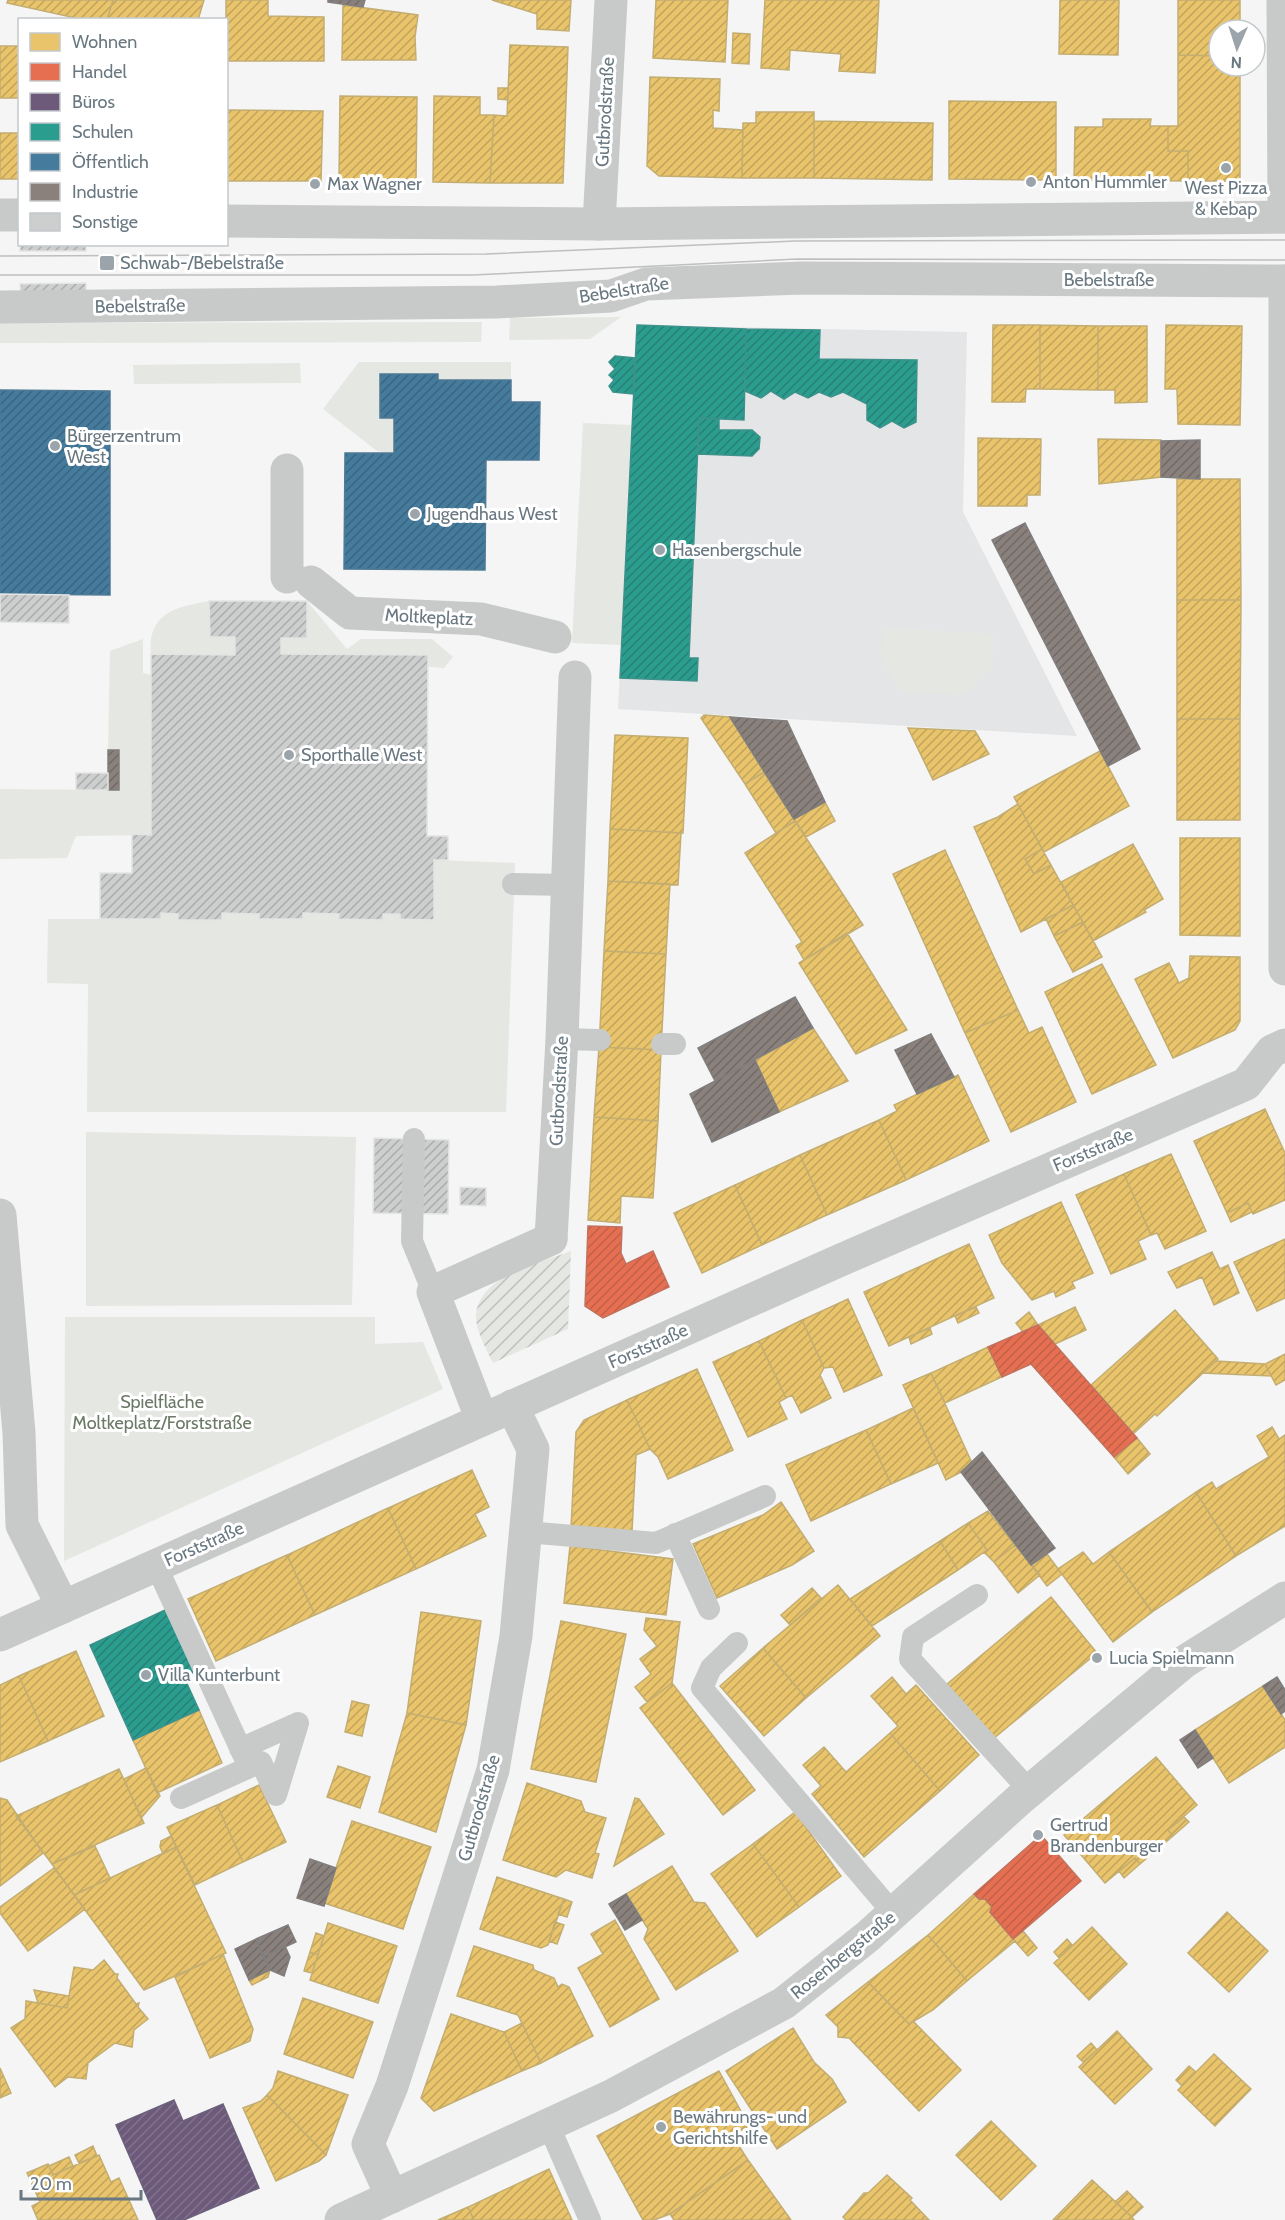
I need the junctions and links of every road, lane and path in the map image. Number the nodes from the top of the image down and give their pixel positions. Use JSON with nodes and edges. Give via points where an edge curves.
{"nodes":[{"id":1,"x":611,"y":0,"type":"edge"},
{"id":2,"x":1283,"y":0,"type":"edge"},
{"id":3,"x":0,"y":215,"type":"edge"},
{"id":4,"x":18,"y":215,"type":"edge"},
{"id":5,"x":1285,"y":217,"type":"edge"},
{"id":6,"x":228,"y":221,"type":"edge"},
{"id":7,"x":599,"y":224,"type":"junction"},
{"id":8,"x":1285,"y":281,"type":"edge"},
{"id":9,"x":0,"y":307,"type":"edge"},
{"id":10,"x":286,"y":470,"type":"dead end"},
{"id":11,"x":555,"y":637,"type":"dead end"},
{"id":12,"x":575,"y":677,"type":"dead end"},
{"id":13,"x":513,"y":884,"type":"dead end"},
{"id":14,"x":568,"y":885,"type":"junction"},
{"id":15,"x":1285,"y":969,"type":"edge"},
{"id":16,"x":562,"y":1039,"type":"junction"},
{"id":17,"x":600,"y":1040,"type":"dead end"},
{"id":18,"x":1285,"y":1045,"type":"edge"},
{"id":19,"x":414,"y":1139,"type":"dead end"},
{"id":20,"x":0,"y":1215,"type":"edge"},
{"id":21,"x":433,"y":1292,"type":"junction"},
{"id":22,"x":512,"y":1406,"type":"junction"},
{"id":23,"x":482,"y":1420,"type":"junction"},
{"id":24,"x":765,"y":1496,"type":"dead end"},
{"id":25,"x":526,"y":1532,"type":"junction"},
{"id":26,"x":675,"y":1534,"type":"junction"},
{"id":27,"x":156,"y":1565,"type":"junction"},
{"id":28,"x":977,"y":1595,"type":"dead end"},
{"id":29,"x":1285,"y":1598,"type":"edge"},
{"id":30,"x":63,"y":1607,"type":"junction"},
{"id":31,"x":709,"y":1609,"type":"dead end"},
{"id":32,"x":0,"y":1635,"type":"edge"},
{"id":33,"x":737,"y":1643,"type":"dead end"},
{"id":34,"x":1030,"y":1791,"type":"junction"},
{"id":35,"x":181,"y":1798,"type":"dead end"},
{"id":36,"x":894,"y":1914,"type":"junction"},
{"id":37,"x":548,"y":2124,"type":"junction"},
{"id":38,"x":392,"y":2196,"type":"junction"},
{"id":39,"x":341,"y":2220,"type":"edge"},
{"id":40,"x":590,"y":2220,"type":"edge"}],
"edges":[{"from":1,"to":7,"type":"street","name":"Gutbrodstraße"},
{"from":2,"to":5,"type":"street"},
{"from":3,"to":4,"type":"street"},
{"from":5,"to":7,"type":"street"},
{"from":6,"to":7,"type":"street"},
{"from":8,"to":9,"type":"street","name":"Bebelstraße","via":[[802,278],[646,284],[611,296],[497,302]]},
{"from":8,"to":15,"type":"street"},
{"from":10,"to":11,"type":"street","name":"Moltkeplatz","via":[[299,580],[350,613],[481,619]]},
{"from":12,"to":14,"type":"street","name":"Gutbrodstraße"},
{"from":13,"to":14,"type":"lane"},
{"from":14,"to":16,"type":"street","name":"Gutbrodstraße"},
{"from":16,"to":17,"type":"lane"},
{"from":16,"to":21,"type":"street","name":"Gutbrodstraße","via":[[551,1239]]},
{"from":18,"to":22,"type":"street","name":"Forststraße","via":[[1272,1051],[1246,1084]]},
{"from":19,"to":21,"type":"lane","via":[[412,1241]]},
{"from":20,"to":30,"type":"street","via":[[19,1433],[22,1525]]},
{"from":21,"to":23,"type":"street"},
{"from":22,"to":23,"type":"street","name":"Forststraße"},
{"from":22,"to":25,"type":"street","name":"Gutbrodstraße","via":[[533,1449]]},
{"from":23,"to":27,"type":"street","name":"Forststraße"},
{"from":24,"to":26,"type":"lane"},
{"from":25,"to":26,"type":"lane","via":[[656,1543]]},
{"from":25,"to":38,"type":"street","name":"Gutbrodstraße","via":[[516,1636],[493,1770],[392,2086],[368,2144]]},
{"from":26,"to":31,"type":"lane"},
{"from":27,"to":30,"type":"street","name":"Forststraße"},
{"from":27,"to":35,"type":"lane","via":[[244,1758]]},
{"from":28,"to":34,"type":"lane","via":[[914,1637],[910,1659]]},
{"from":29,"to":34,"type":"street","name":"Rosenbergstraße","via":[[1184,1662]]},
{"from":30,"to":32,"type":"street","name":"Forststraße"},
{"from":33,"to":36,"type":"lane","via":[[711,1668],[702,1688]]},
{"from":34,"to":36,"type":"street","name":"Rosenbergstraße"},
{"from":36,"to":37,"type":"street","name":"Rosenbergstraße","via":[[784,2003],[611,2096]]},
{"from":37,"to":38,"type":"street","name":"Rosenbergstraße"},
{"from":37,"to":40,"type":"lane"},
{"from":38,"to":39,"type":"street","name":"Rosenbergstraße"}]}
